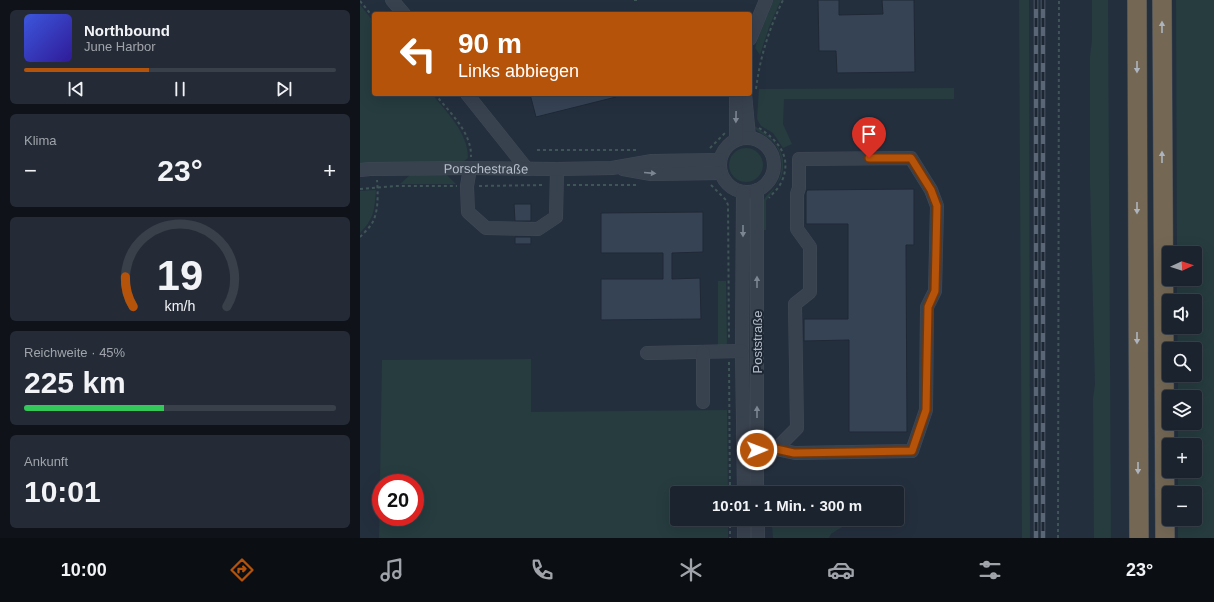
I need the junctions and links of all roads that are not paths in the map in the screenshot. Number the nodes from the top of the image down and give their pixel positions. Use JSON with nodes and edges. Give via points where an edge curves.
{"nodes":[{"id":1,"x":392,"y":0,"type":"edge"},
{"id":2,"x":766,"y":0,"type":"edge"},
{"id":3,"x":1137,"y":0,"type":"edge"},
{"id":4,"x":1162,"y":0,"type":"edge"},
{"id":5,"x":402,"y":12,"type":"edge"},
{"id":6,"x":752,"y":34,"type":"edge"},
{"id":7,"x":470,"y":96,"type":"edge"},
{"id":8,"x":736,"y":96,"type":"edge"},
{"id":9,"x":745,"y":96,"type":"edge"},
{"id":10,"x":742,"y":138,"type":"junction"},
{"id":11,"x":720,"y":166,"type":"junction"},
{"id":12,"x":470,"y":168,"type":"junction"},
{"id":13,"x":527,"y":169,"type":"junction"},
{"id":14,"x":360,"y":170,"type":"edge"},
{"id":15,"x":557,"y":170,"type":"junction"},
{"id":16,"x":757,"y":190,"type":"junction"},
{"id":17,"x":743,"y":192,"type":"junction"},
{"id":18,"x":742,"y":351,"type":"junction"},
{"id":19,"x":703,"y":352,"type":"junction"},
{"id":20,"x":647,"y":353,"type":"dead end"},
{"id":21,"x":703,"y":402,"type":"dead end"},
{"id":22,"x":776,"y":449,"type":"junction"},
{"id":23,"x":757,"y":450,"type":"junction"},
{"id":24,"x":744,"y":486,"type":"edge"},
{"id":25,"x":757,"y":486,"type":"edge"},
{"id":26,"x":744,"y":526,"type":"edge"},
{"id":27,"x":758,"y":526,"type":"edge"},
{"id":28,"x":744,"y":538,"type":"edge"},
{"id":29,"x":758,"y":538,"type":"edge"},
{"id":30,"x":1139,"y":538,"type":"edge"},
{"id":31,"x":1165,"y":538,"type":"edge"}],
"edges":[{"from":1,"to":5,"type":"street"},
{"from":2,"to":6,"type":"street"},
{"from":3,"to":30,"type":"highway","one_way":true},
{"from":31,"to":4,"type":"highway","one_way":true},
{"from":7,"to":13,"type":"street"},
{"from":8,"to":10,"type":"street","one_way":true},
{"from":9,"to":10,"type":"street"},
{"from":10,"to":11,"type":"street","via":[[729,144],[723,151]]},
{"from":10,"to":16,"type":"street","via":[[755,139],[767,146],[772,155],[774,162],[771,176]]},
{"from":11,"to":15,"type":"street","name":"Porschestraße","via":[[651,174],[612,168]]},
{"from":11,"to":17,"type":"street","via":[[729,186]]},
{"from":12,"to":13,"type":"street","name":"Porschestraße"},
{"from":12,"to":14,"type":"street","name":"Porschestraße"},
{"from":12,"to":15,"type":"street","via":[[467,186],[468,212],[486,228],[538,229],[556,217]]},
{"from":13,"to":15,"type":"street","name":"Porschestraße"},
{"from":16,"to":17,"type":"street"},
{"from":23,"to":16,"type":"street","name":"Poststraße","one_way":true},
{"from":17,"to":18,"type":"street","name":"Poststraße","one_way":true},
{"from":18,"to":19,"type":"street"},
{"from":18,"to":24,"type":"street","name":"Poststraße"},
{"from":19,"to":20,"type":"street"},
{"from":19,"to":21,"type":"street"},
{"from":22,"to":22,"type":"street","via":[[797,428],[795,304],[810,292],[810,246],[796,229],[799,159],[911,158],[931,190],[937,206],[935,291],[928,307],[926,410],[912,451],[794,453]]},
{"from":22,"to":23,"type":"street"},
{"from":23,"to":25,"type":"street","name":"Poststraße"},
{"from":26,"to":28,"type":"street"},
{"from":27,"to":29,"type":"street"}]}
